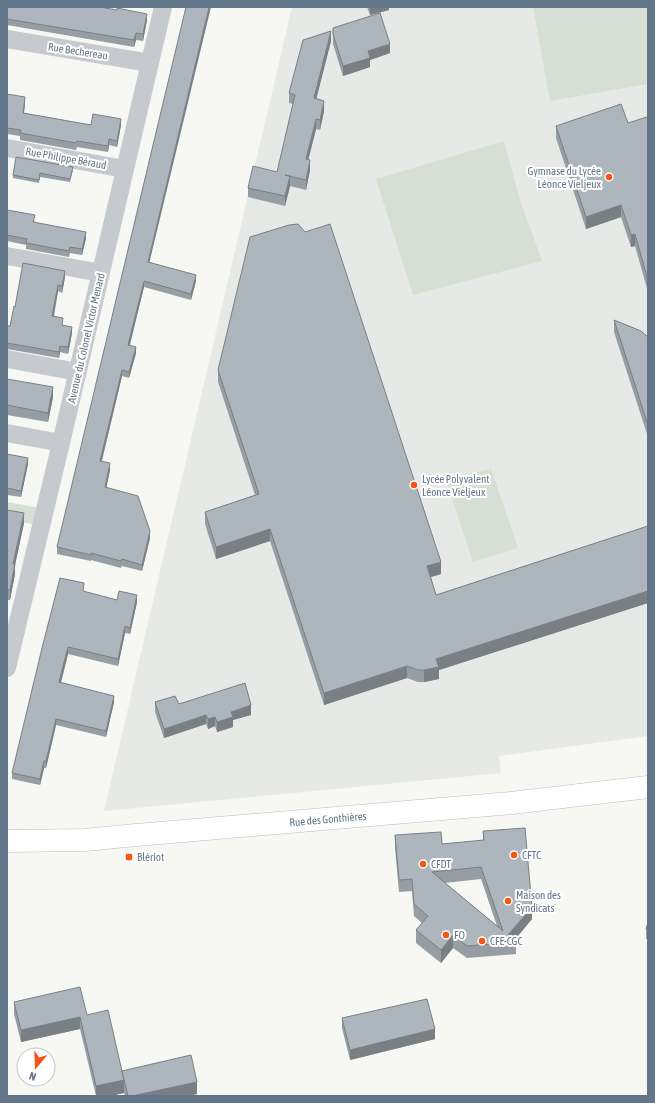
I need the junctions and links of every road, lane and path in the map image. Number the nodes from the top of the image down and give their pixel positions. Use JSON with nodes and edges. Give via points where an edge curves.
{"nodes":[{"id":1,"x":163,"y":7,"type":"edge"},
{"id":2,"x":7,"y":39,"type":"edge"},
{"id":3,"x":150,"y":63,"type":"junction"},
{"id":4,"x":7,"y":148,"type":"edge"},
{"id":5,"x":125,"y":169,"type":"junction"},
{"id":6,"x":7,"y":256,"type":"edge"},
{"id":7,"x":101,"y":273,"type":"junction"},
{"id":8,"x":7,"y":359,"type":"edge"},
{"id":9,"x":78,"y":372,"type":"junction"},
{"id":10,"x":7,"y":433,"type":"edge"},
{"id":11,"x":61,"y":443,"type":"junction"},
{"id":12,"x":11,"y":632,"type":"edge"},
{"id":13,"x":7,"y":668,"type":"edge"},
{"id":14,"x":648,"y":787,"type":"edge"},
{"id":15,"x":7,"y":841,"type":"edge"}],
"edges":[{"from":1,"to":3,"type":"street","name":"Avenue du Colonel Victor Menard"},
{"from":2,"to":3,"type":"street","name":"Rue Bechereau"},
{"from":3,"to":5,"type":"street","name":"Avenue du Colonel Victor Menard"},
{"from":4,"to":5,"type":"street","name":"Rue Philippe Béraud"},
{"from":5,"to":7,"type":"street","name":"Avenue du Colonel Victor Menard"},
{"from":6,"to":7,"type":"street"},
{"from":7,"to":9,"type":"street","name":"Avenue du Colonel Victor Menard"},
{"from":8,"to":9,"type":"street"},
{"from":9,"to":11,"type":"street","name":"Avenue du Colonel Victor Menard"},
{"from":10,"to":11,"type":"street"},
{"from":11,"to":12,"type":"street","name":"Avenue du Colonel Victor Menard"},
{"from":12,"to":13,"type":"street","name":"Avenue du Colonel Victor Menard"},
{"from":14,"to":15,"type":"street","name":"Rue des Gonthières","via":[[512,803],[125,836]]}]}
